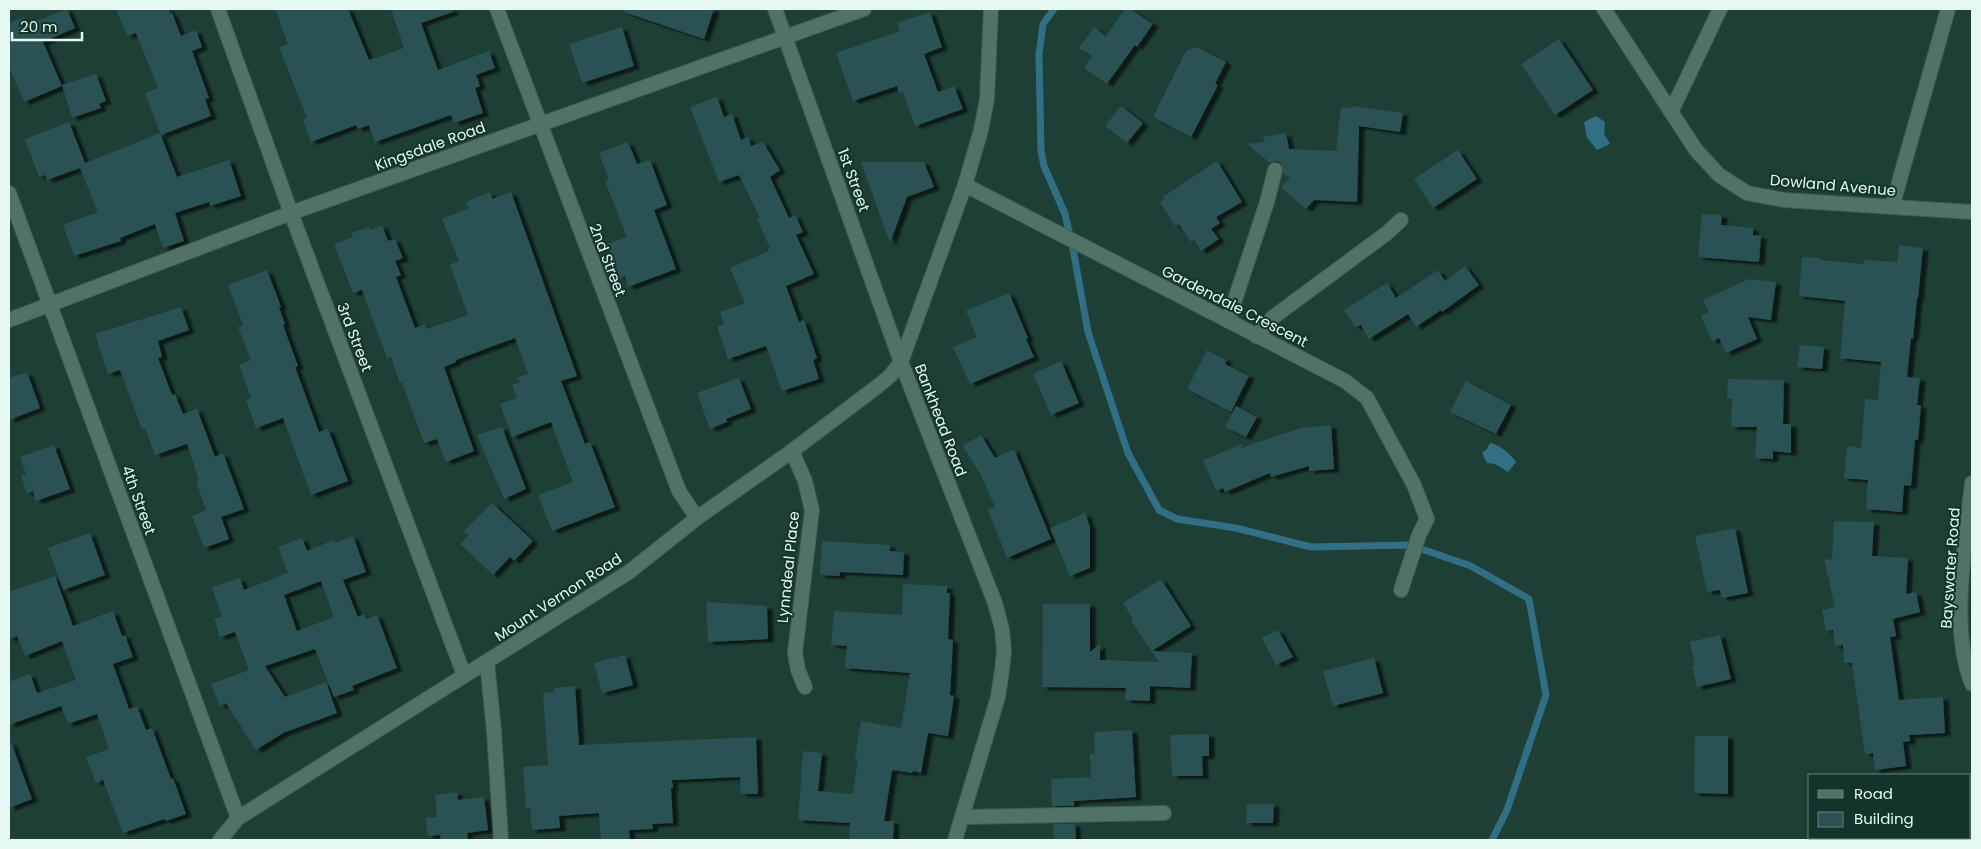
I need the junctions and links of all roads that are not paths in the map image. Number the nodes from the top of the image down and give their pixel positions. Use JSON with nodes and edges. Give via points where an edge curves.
{"nodes":[{"id":1,"x":218,"y":9,"type":"edge"},
{"id":2,"x":497,"y":9,"type":"edge"},
{"id":3,"x":775,"y":9,"type":"edge"},
{"id":4,"x":864,"y":9,"type":"edge"},
{"id":5,"x":991,"y":9,"type":"edge"},
{"id":6,"x":1604,"y":9,"type":"edge"},
{"id":7,"x":1720,"y":9,"type":"edge"},
{"id":8,"x":1948,"y":9,"type":"edge"},
{"id":9,"x":786,"y":37,"type":"junction"},
{"id":10,"x":1672,"y":112,"type":"junction"},
{"id":11,"x":540,"y":124,"type":"junction"},
{"id":12,"x":1276,"y":170,"type":"dead end"},
{"id":13,"x":965,"y":185,"type":"junction"},
{"id":14,"x":9,"y":193,"type":"edge"},
{"id":15,"x":1892,"y":207,"type":"junction"},
{"id":16,"x":1972,"y":212,"type":"edge"},
{"id":17,"x":291,"y":213,"type":"junction"},
{"id":18,"x":1401,"y":220,"type":"dead end"},
{"id":19,"x":50,"y":305,"type":"junction"},
{"id":20,"x":9,"y":320,"type":"edge"},
{"id":21,"x":1228,"y":321,"type":"junction"},
{"id":22,"x":1256,"y":336,"type":"junction"},
{"id":23,"x":901,"y":362,"type":"junction"},
{"id":24,"x":792,"y":451,"type":"junction"},
{"id":25,"x":1972,"y":483,"type":"edge"},
{"id":26,"x":697,"y":518,"type":"junction"},
{"id":27,"x":1401,"y":590,"type":"dead end"},
{"id":28,"x":487,"y":662,"type":"junction"},
{"id":29,"x":464,"y":675,"type":"junction"},
{"id":30,"x":1972,"y":684,"type":"edge"},
{"id":31,"x":806,"y":686,"type":"dead end"},
{"id":32,"x":1164,"y":813,"type":"dead end"},
{"id":33,"x":962,"y":817,"type":"junction"},
{"id":34,"x":238,"y":818,"type":"junction"},
{"id":35,"x":220,"y":840,"type":"edge"},
{"id":36,"x":501,"y":840,"type":"edge"},
{"id":37,"x":955,"y":840,"type":"edge"}],
"edges":[{"from":1,"to":17,"type":"street","name":"3rd Street"},
{"from":2,"to":11,"type":"street","name":"2nd Street"},
{"from":3,"to":9,"type":"street","name":"1st Street"},
{"from":4,"to":9,"type":"street","name":"Kingsdale Road"},
{"from":5,"to":13,"type":"street","name":"Bankhead Road","via":[[987,99]]},
{"from":6,"to":10,"type":"street","name":"Dowland Avenue"},
{"from":7,"to":10,"type":"street"},
{"from":8,"to":15,"type":"street"},
{"from":9,"to":11,"type":"street","name":"Kingsdale Road"},
{"from":9,"to":23,"type":"street","name":"1st Street"},
{"from":10,"to":15,"type":"street","name":"Dowland Avenue","via":[[1696,150],[1719,176],[1748,192],[1784,200]]},
{"from":11,"to":17,"type":"street","name":"Kingsdale Road"},
{"from":11,"to":26,"type":"street","name":"2nd Street","via":[[679,491]]},
{"from":12,"to":21,"type":"street"},
{"from":13,"to":21,"type":"street","name":"Gardendale Crescent"},
{"from":13,"to":23,"type":"street","name":"Bankhead Road"},
{"from":14,"to":19,"type":"street","name":"4th Street"},
{"from":15,"to":16,"type":"street","name":"Dowland Avenue"},
{"from":17,"to":19,"type":"street","name":"Kingsdale Road"},
{"from":17,"to":29,"type":"street","name":"3rd Street"},
{"from":18,"to":22,"type":"street","via":[[1272,318]]},
{"from":19,"to":20,"type":"street","name":"Kingsdale Road"},
{"from":19,"to":34,"type":"street","name":"4th Street"},
{"from":21,"to":22,"type":"street","name":"Gardendale Crescent"},
{"from":22,"to":27,"type":"street","name":"Gardendale Crescent","via":[[1345,381],[1367,398],[1414,485],[1427,519]]},
{"from":23,"to":24,"type":"street","name":"Mount Vernon Road","via":[[878,386]]},
{"from":23,"to":33,"type":"street","name":"Bankhead Road","via":[[995,603],[1002,629],[1004,651],[998,697]]},
{"from":24,"to":26,"type":"street","name":"Mount Vernon Road"},
{"from":24,"to":31,"type":"street","name":"Lynndeal Place","via":[[805,481],[812,510],[795,653],[798,670]]},
{"from":25,"to":30,"type":"street","name":"Bayswater Road","via":[[1962,584],[1961,632]]},
{"from":26,"to":28,"type":"street","name":"Mount Vernon Road","via":[[629,572]]},
{"from":28,"to":29,"type":"street","name":"Mount Vernon Road"},
{"from":28,"to":36,"type":"street"},
{"from":29,"to":34,"type":"street","name":"Mount Vernon Road"},
{"from":32,"to":33,"type":"street"},
{"from":33,"to":37,"type":"street","name":"Bankhead Road"},
{"from":34,"to":35,"type":"street","name":"Mount Vernon Road"}]}
